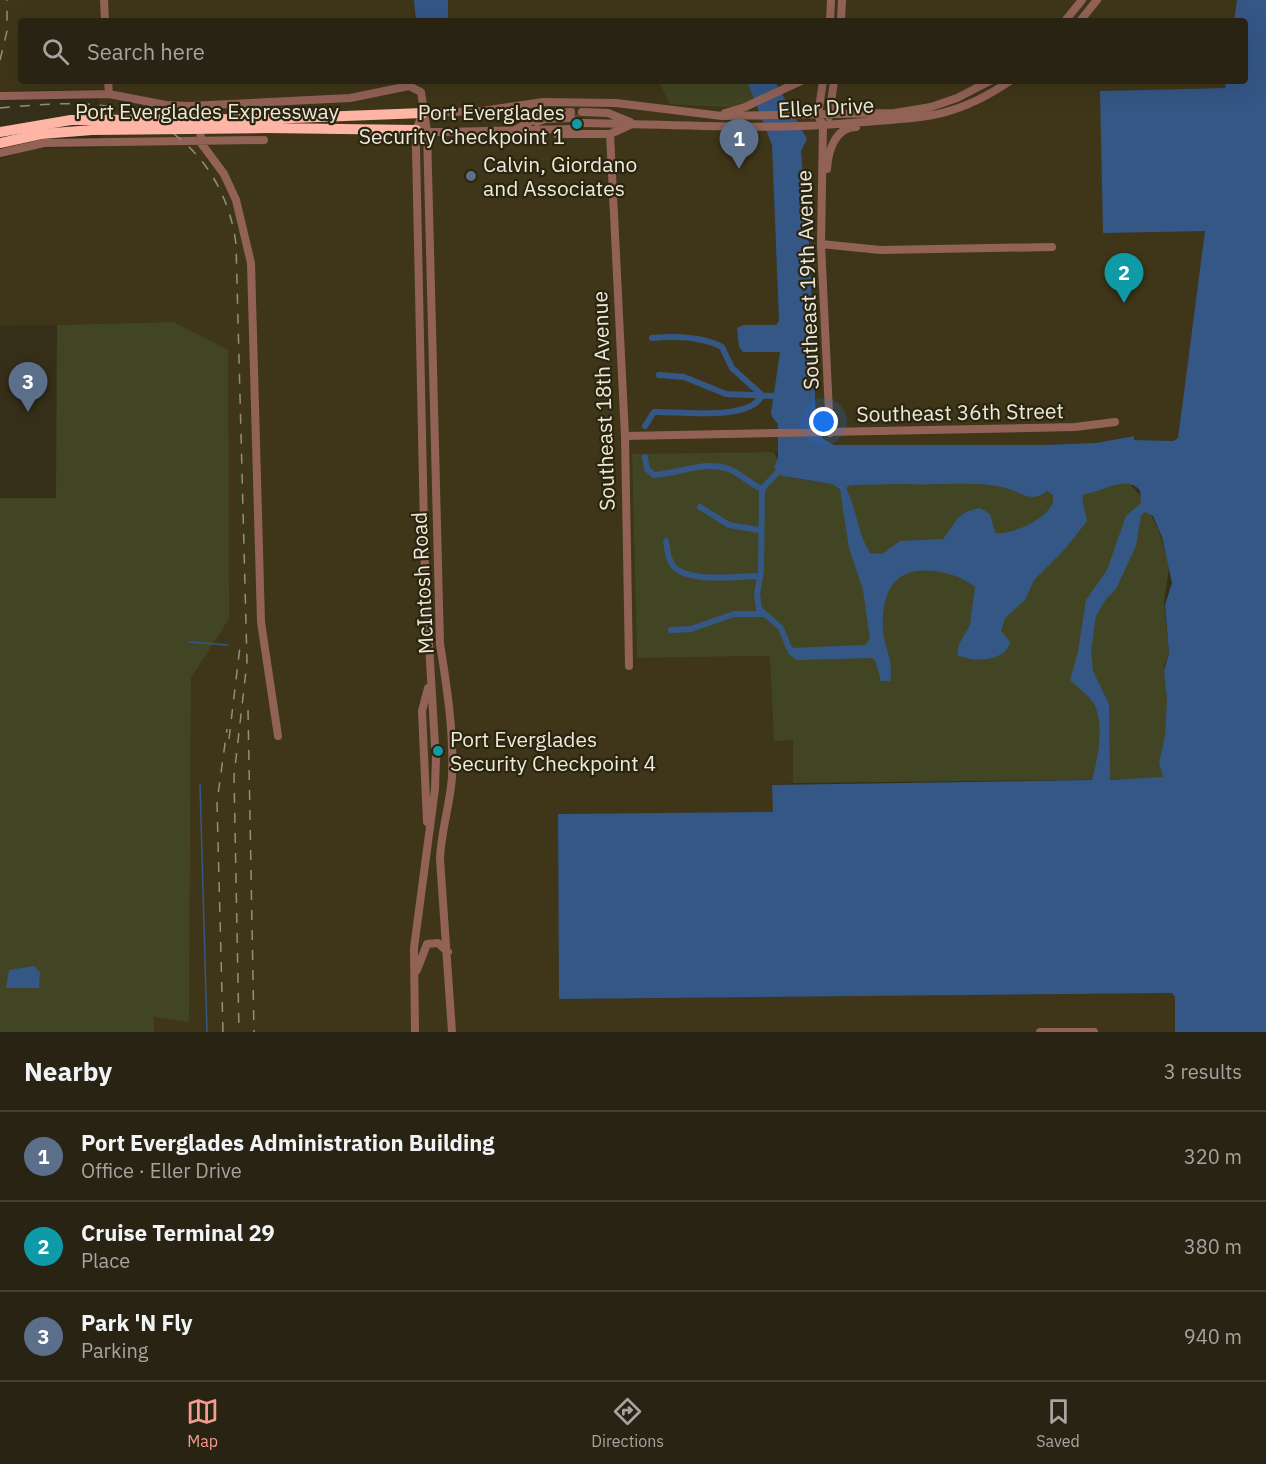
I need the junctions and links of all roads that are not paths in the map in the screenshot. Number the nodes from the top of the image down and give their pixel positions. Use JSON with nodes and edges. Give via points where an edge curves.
{"nodes":[{"id":1,"x":104,"y":0,"type":"edge"},
{"id":2,"x":831,"y":0,"type":"edge"},
{"id":3,"x":842,"y":0,"type":"edge"},
{"id":4,"x":1082,"y":0,"type":"edge"},
{"id":5,"x":1097,"y":0,"type":"edge"},
{"id":6,"x":105,"y":18,"type":"edge"},
{"id":7,"x":830,"y":18,"type":"edge"},
{"id":8,"x":841,"y":18,"type":"edge"},
{"id":9,"x":1067,"y":18,"type":"edge"},
{"id":10,"x":1082,"y":18,"type":"edge"},
{"id":11,"x":108,"y":84,"type":"edge"},
{"id":12,"x":795,"y":84,"type":"edge"},
{"id":13,"x":823,"y":84,"type":"edge"},
{"id":14,"x":834,"y":84,"type":"edge"},
{"id":15,"x":984,"y":84,"type":"edge"},
{"id":16,"x":1005,"y":84,"type":"edge"},
{"id":17,"x":109,"y":94,"type":"junction"},
{"id":18,"x":0,"y":96,"type":"edge"},
{"id":19,"x":608,"y":103,"type":"junction"},
{"id":20,"x":199,"y":106,"type":"junction"},
{"id":21,"x":423,"y":113,"type":"junction"},
{"id":22,"x":608,"y":113,"type":"junction"},
{"id":23,"x":818,"y":115,"type":"junction"},
{"id":24,"x":831,"y":115,"type":"junction"},
{"id":25,"x":706,"y":116,"type":"junction"},
{"id":26,"x":571,"y":121,"type":"tunnel mouth"},
{"id":27,"x":887,"y":122,"type":"junction"},
{"id":28,"x":267,"y":123,"type":"junction"},
{"id":29,"x":634,"y":124,"type":"junction"},
{"id":30,"x":823,"y":126,"type":"junction"},
{"id":31,"x":696,"y":127,"type":"junction"},
{"id":32,"x":416,"y":130,"type":"junction"},
{"id":33,"x":427,"y":131,"type":"junction"},
{"id":34,"x":513,"y":131,"type":"junction"},
{"id":35,"x":0,"y":132,"type":"edge"},
{"id":36,"x":610,"y":134,"type":"junction"},
{"id":37,"x":201,"y":140,"type":"junction"},
{"id":38,"x":264,"y":140,"type":"dead end"},
{"id":39,"x":0,"y":143,"type":"edge"},
{"id":40,"x":0,"y":153,"type":"edge"},
{"id":41,"x":821,"y":232,"type":"junction"},
{"id":42,"x":820,"y":244,"type":"junction"},
{"id":43,"x":1052,"y":247,"type":"dead end"},
{"id":44,"x":1115,"y":422,"type":"dead end"},
{"id":45,"x":826,"y":433,"type":"junction"},
{"id":46,"x":625,"y":436,"type":"junction"},
{"id":47,"x":424,"y":554,"type":"junction"},
{"id":48,"x":438,"y":573,"type":"junction"},
{"id":49,"x":629,"y":666,"type":"dead end"},
{"id":50,"x":430,"y":680,"type":"junction"},
{"id":51,"x":278,"y":736,"type":"dead end"},
{"id":52,"x":435,"y":746,"type":"dead end"},
{"id":53,"x":436,"y":757,"type":"dead end"},
{"id":54,"x":428,"y":841,"type":"junction"},
{"id":55,"x":448,"y":952,"type":"junction"},
{"id":56,"x":414,"y":978,"type":"junction"},
{"id":57,"x":416,"y":1032,"type":"edge"},
{"id":58,"x":452,"y":1032,"type":"edge"},
{"id":59,"x":1040,"y":1032,"type":"edge"},
{"id":60,"x":1094,"y":1032,"type":"edge"}],
"edges":[{"from":1,"to":6,"type":"street"},
{"from":2,"to":7,"type":"street"},
{"from":3,"to":8,"type":"street"},
{"from":4,"to":9,"type":"street"},
{"from":5,"to":10,"type":"street"},
{"from":11,"to":17,"type":"street"},
{"from":12,"to":25,"type":"street","via":[[734,111]]},
{"from":13,"to":23,"type":"street"},
{"from":14,"to":24,"type":"street"},
{"from":15,"to":24,"type":"street","name":"Eller Drive","via":[[920,110]]},
{"from":16,"to":27,"type":"street","name":"Eller Drive","via":[[956,110]]},
{"from":17,"to":18,"type":"street"},
{"from":17,"to":20,"type":"street","via":[[166,105]]},
{"from":19,"to":21,"type":"street","name":"Eller Drive","via":[[543,102],[482,111]]},
{"from":19,"to":22,"type":"street"},
{"from":19,"to":25,"type":"street","name":"Eller Drive"},
{"from":20,"to":21,"type":"street","via":[[350,98],[410,86],[421,92]]},
{"from":20,"to":37,"type":"street"},
{"from":21,"to":28,"type":"highway","name":"Port Everglades Expressway"},
{"from":21,"to":32,"type":"street"},
{"from":21,"to":33,"type":"street"},
{"from":22,"to":29,"type":"street","name":"Eller Drive"},
{"from":22,"to":29,"type":"street","name":"Eller Drive","via":[[582,121]]},
{"from":23,"to":24,"type":"street","name":"Eller Drive"},
{"from":23,"to":25,"type":"street","name":"Eller Drive"},
{"from":23,"to":30,"type":"street","name":"Southeast 19th Avenue"},
{"from":24,"to":30,"type":"street"},
{"from":25,"to":31,"type":"street"},
{"from":26,"to":34,"type":"street","name":"Eller Drive"},
{"from":27,"to":30,"type":"street","name":"Eller Drive"},
{"from":27,"to":41,"type":"street","via":[[850,127],[831,145],[826,224]]},
{"from":28,"to":32,"type":"highway","name":"Port Everglades Expressway"},
{"from":28,"to":35,"type":"highway","name":"Port Everglades Expressway","bridge":true,"via":[[70,120]]},
{"from":28,"to":39,"type":"highway","name":"Port Everglades Expressway","bridge":true,"via":[[76,130]]},
{"from":29,"to":31,"type":"street","name":"Eller Drive"},
{"from":29,"to":36,"type":"street","name":"Eller Drive"},
{"from":30,"to":31,"type":"street","name":"Eller Drive"},
{"from":30,"to":41,"type":"street","name":"Southeast 19th Avenue"},
{"from":32,"to":33,"type":"street","name":"Eller Drive"},
{"from":32,"to":47,"type":"street","name":"McIntosh Road"},
{"from":33,"to":34,"type":"street","name":"Eller Drive"},
{"from":33,"to":48,"type":"street","name":"McIntosh Road"},
{"from":34,"to":36,"type":"street","name":"Eller Drive"},
{"from":36,"to":46,"type":"street","name":"Southeast 18th Avenue"},
{"from":37,"to":38,"type":"street"},
{"from":37,"to":40,"type":"street","via":[[44,143]]},
{"from":37,"to":51,"type":"street","via":[[236,200],[250,263],[261,622]]},
{"from":41,"to":42,"type":"street","name":"Southeast 19th Avenue"},
{"from":42,"to":43,"type":"street","via":[[880,250]]},
{"from":42,"to":45,"type":"street","name":"Southeast 19th Avenue"},
{"from":44,"to":45,"type":"street","name":"Southeast 36th Street","via":[[1075,427]]},
{"from":45,"to":46,"type":"street","name":"Southeast 36th Street"},
{"from":46,"to":49,"type":"street","name":"Southeast 18th Avenue"},
{"from":47,"to":48,"type":"street","via":[[430,568]]},
{"from":47,"to":50,"type":"street","name":"McIntosh Road"},
{"from":48,"to":55,"type":"street","name":"McIntosh Road","via":[[452,776],[441,838]]},
{"from":50,"to":52,"type":"street","name":"McIntosh Road"},
{"from":50,"to":54,"type":"street","name":"McIntosh Road","via":[[422,711]]},
{"from":53,"to":54,"type":"street","name":"McIntosh Road"},
{"from":54,"to":56,"type":"street","name":"McIntosh Road","via":[[414,948]]},
{"from":55,"to":56,"type":"street","via":[[438,943],[427,944]]},
{"from":55,"to":58,"type":"street","name":"McIntosh Road"},
{"from":56,"to":57,"type":"street","name":"McIntosh Road"},
{"from":59,"to":60,"type":"street"}]}
